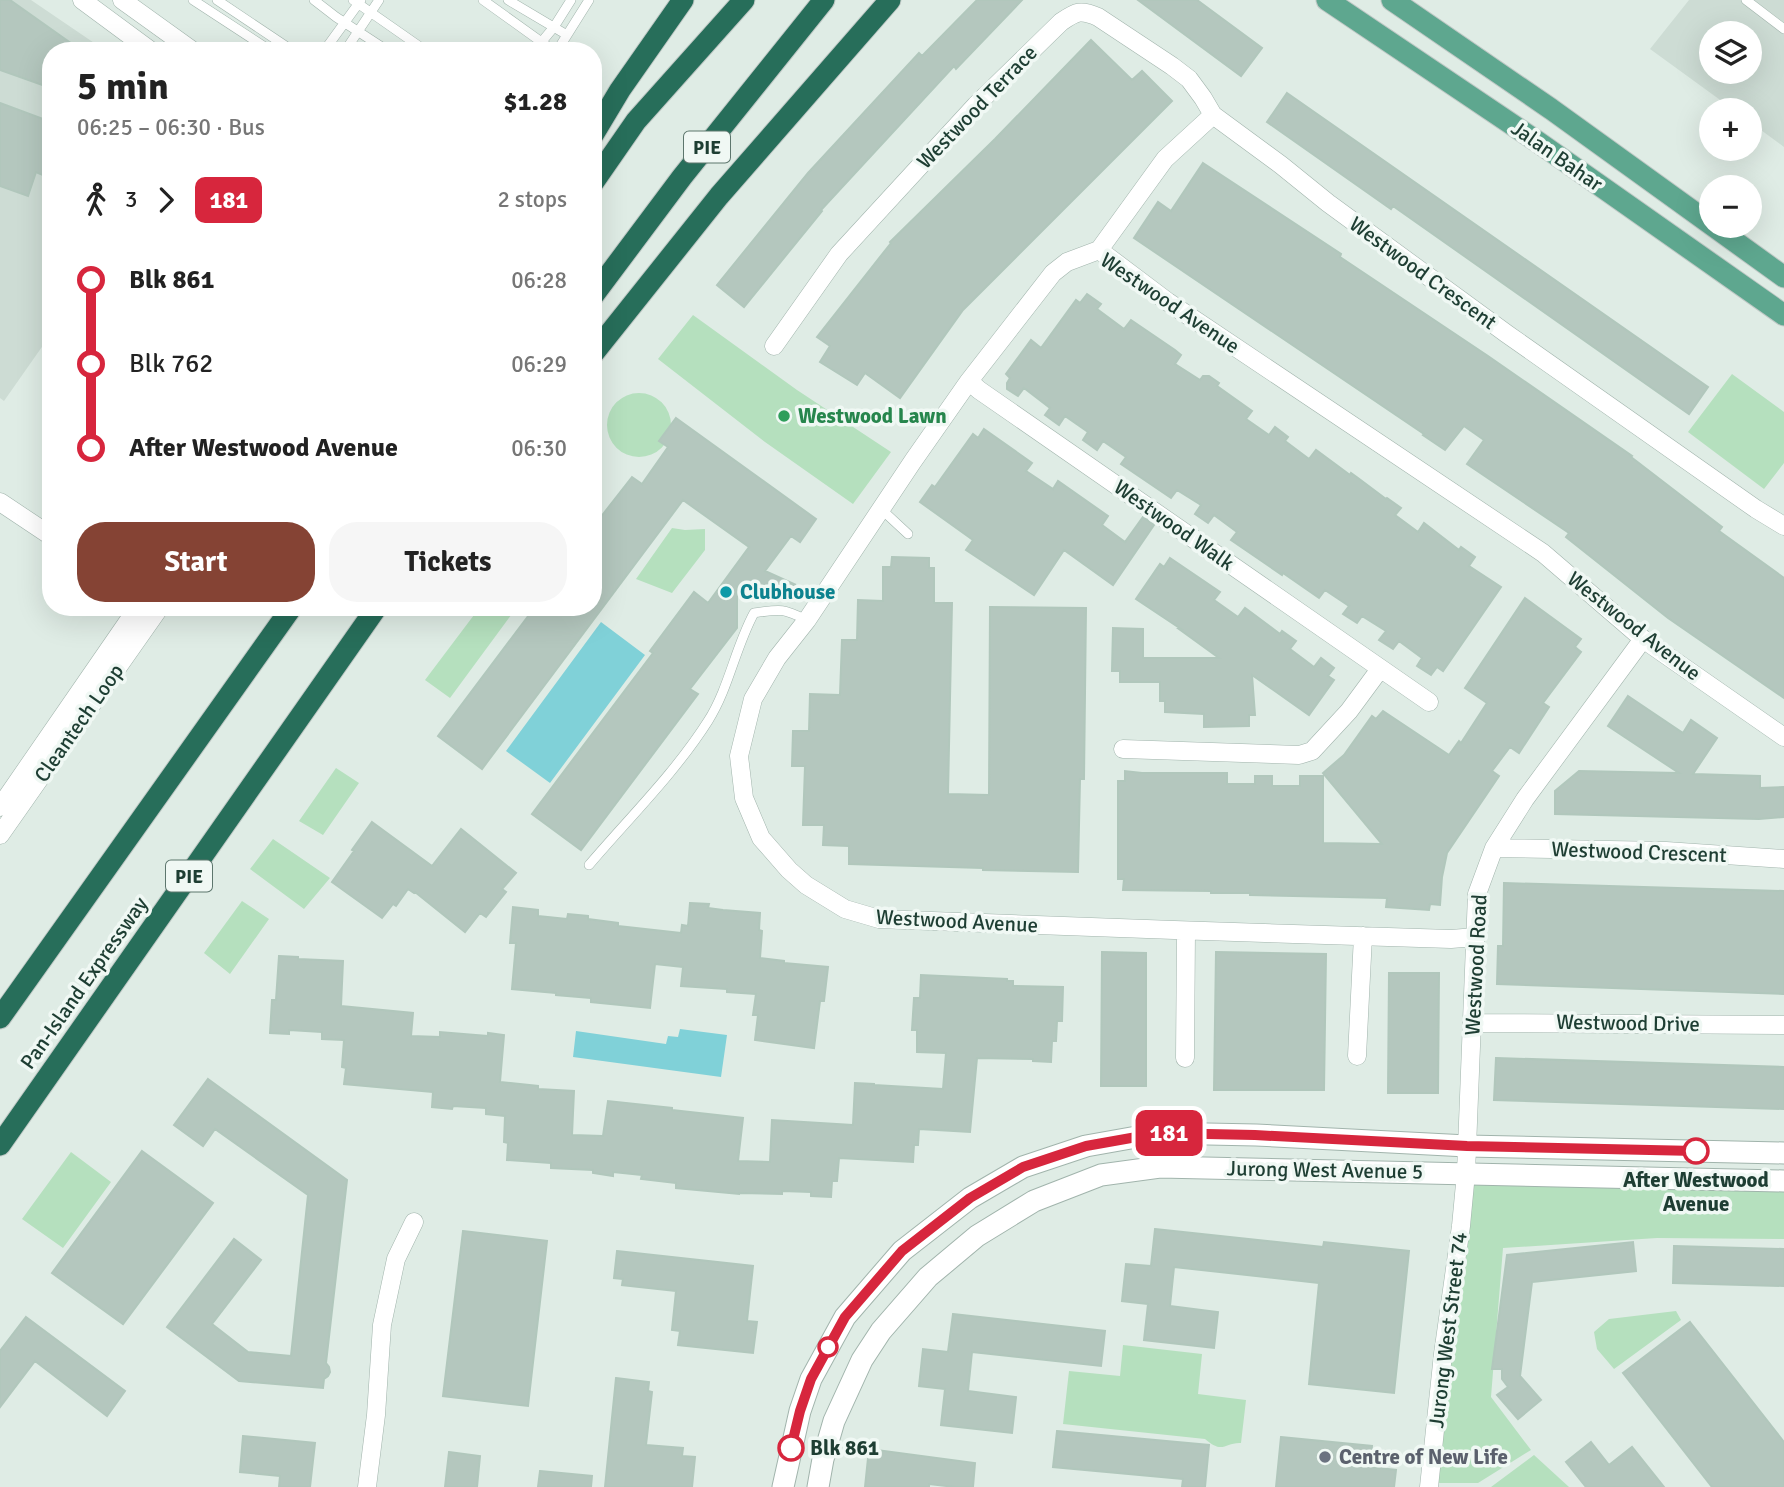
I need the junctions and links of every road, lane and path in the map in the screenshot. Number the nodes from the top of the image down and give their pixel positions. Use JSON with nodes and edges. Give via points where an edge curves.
{"nodes":[{"id":1,"x":82,"y":0,"type":"edge"},
{"id":2,"x":121,"y":0,"type":"edge"},
{"id":3,"x":193,"y":0,"type":"edge"},
{"id":4,"x":217,"y":0,"type":"edge"},
{"id":5,"x":314,"y":0,"type":"edge"},
{"id":6,"x":379,"y":0,"type":"edge"},
{"id":7,"x":482,"y":0,"type":"edge"},
{"id":8,"x":508,"y":0,"type":"edge"},
{"id":9,"x":571,"y":0,"type":"edge"},
{"id":10,"x":589,"y":0,"type":"edge"},
{"id":11,"x":683,"y":0,"type":"edge"},
{"id":12,"x":744,"y":0,"type":"edge"},
{"id":13,"x":824,"y":0,"type":"edge"},
{"id":14,"x":890,"y":0,"type":"edge"},
{"id":15,"x":1326,"y":0,"type":"edge"},
{"id":16,"x":1392,"y":0,"type":"edge"},
{"id":17,"x":1746,"y":0,"type":"edge"},
{"id":18,"x":357,"y":1,"type":"edge"},
{"id":19,"x":372,"y":12,"type":"junction"},
{"id":20,"x":345,"y":23,"type":"junction"},
{"id":21,"x":554,"y":27,"type":"junction"},
{"id":22,"x":1784,"y":29,"type":"edge"},
{"id":23,"x":359,"y":32,"type":"junction"},
{"id":24,"x":567,"y":35,"type":"junction"},
{"id":25,"x":540,"y":41,"type":"joint"},
{"id":26,"x":139,"y":42,"type":"edge"},
{"id":27,"x":180,"y":42,"type":"edge"},
{"id":28,"x":257,"y":42,"type":"edge"},
{"id":29,"x":280,"y":42,"type":"edge"},
{"id":30,"x":331,"y":42,"type":"edge"},
{"id":31,"x":352,"y":42,"type":"edge"},
{"id":32,"x":374,"y":42,"type":"edge"},
{"id":33,"x":414,"y":42,"type":"edge"},
{"id":34,"x":562,"y":42,"type":"edge"},
{"id":35,"x":1551,"y":109,"type":"junction"},
{"id":36,"x":1213,"y":115,"type":"junction"},
{"id":37,"x":602,"y":120,"type":"edge"},
{"id":38,"x":1538,"y":142,"type":"junction"},
{"id":39,"x":602,"y":170,"type":"edge"},
{"id":40,"x":1099,"y":250,"type":"junction"},
{"id":41,"x":1782,"y":273,"type":"edge"},
{"id":42,"x":602,"y":284,"type":"edge"},
{"id":43,"x":1784,"y":315,"type":"edge"},
{"id":44,"x":602,"y":343,"type":"edge"},
{"id":45,"x":774,"y":346,"type":"dead end"},
{"id":46,"x":969,"y":382,"type":"junction"},
{"id":47,"x":0,"y":502,"type":"edge"},
{"id":48,"x":880,"y":508,"type":"junction"},
{"id":49,"x":1784,"y":526,"type":"edge"},
{"id":50,"x":42,"y":530,"type":"edge"},
{"id":51,"x":908,"y":534,"type":"dead end"},
{"id":52,"x":132,"y":616,"type":"edge"},
{"id":53,"x":151,"y":616,"type":"edge"},
{"id":54,"x":286,"y":616,"type":"edge"},
{"id":55,"x":371,"y":616,"type":"edge"},
{"id":56,"x":807,"y":620,"type":"junction"},
{"id":57,"x":1643,"y":639,"type":"junction"},
{"id":58,"x":1380,"y":669,"type":"junction"},
{"id":59,"x":1429,"y":702,"type":"dead end"},
{"id":60,"x":1784,"y":737,"type":"edge"},
{"id":61,"x":1123,"y":749,"type":"dead end"},
{"id":62,"x":0,"y":807,"type":"edge"},
{"id":63,"x":0,"y":835,"type":"edge"},
{"id":64,"x":1494,"y":848,"type":"junction"},
{"id":65,"x":1784,"y":859,"type":"edge"},
{"id":66,"x":589,"y":865,"type":"dead end"},
{"id":67,"x":1186,"y":931,"type":"junction"},
{"id":68,"x":1363,"y":936,"type":"junction"},
{"id":69,"x":1476,"y":937,"type":"junction"},
{"id":70,"x":0,"y":1018,"type":"edge"},
{"id":71,"x":1472,"y":1023,"type":"junction"},
{"id":72,"x":1784,"y":1025,"type":"edge"},
{"id":73,"x":1357,"y":1056,"type":"dead end"},
{"id":74,"x":1185,"y":1058,"type":"dead end"},
{"id":75,"x":0,"y":1145,"type":"edge"},
{"id":76,"x":1467,"y":1146,"type":"junction"},
{"id":77,"x":1784,"y":1153,"type":"edge"},
{"id":78,"x":1466,"y":1173,"type":"junction"},
{"id":79,"x":1784,"y":1181,"type":"edge"},
{"id":80,"x":414,"y":1222,"type":"dead end"},
{"id":81,"x":367,"y":1487,"type":"edge"},
{"id":82,"x":783,"y":1487,"type":"edge"},
{"id":83,"x":818,"y":1487,"type":"edge"},
{"id":84,"x":1429,"y":1487,"type":"edge"}],
"edges":[{"from":1,"to":26,"type":"street"},
{"from":2,"to":27,"type":"street"},
{"from":3,"to":28,"type":"lane"},
{"from":4,"to":29,"type":"lane"},
{"from":5,"to":20,"type":"lane"},
{"from":6,"to":19,"type":"lane"},
{"from":7,"to":25,"type":"lane"},
{"from":8,"to":21,"type":"lane"},
{"from":9,"to":21,"type":"lane"},
{"from":10,"to":24,"type":"lane"},
{"from":11,"to":37,"type":"highway"},
{"from":12,"to":39,"type":"highway","via":[[636,121]]},
{"from":13,"to":42,"type":"highway","number":"PIE"},
{"from":14,"to":44,"type":"highway","via":[[719,196]]},
{"from":15,"to":38,"type":"main road","name":"Jalan Bahar"},
{"from":16,"to":35,"type":"main road","name":"Jalan Bahar"},
{"from":17,"to":22,"type":"lane"},
{"from":18,"to":19,"type":"lane"},
{"from":18,"to":20,"type":"lane"},
{"from":19,"to":23,"type":"lane"},
{"from":19,"to":33,"type":"lane"},
{"from":20,"to":23,"type":"lane"},
{"from":20,"to":30,"type":"lane"},
{"from":21,"to":24,"type":"lane"},
{"from":21,"to":25,"type":"lane"},
{"from":23,"to":31,"type":"lane"},
{"from":23,"to":32,"type":"lane"},
{"from":24,"to":34,"type":"lane"},
{"from":35,"to":38,"type":"main road","via":[[1562,132],[1555,141]]},
{"from":35,"to":41,"type":"main road","name":"Jalan Bahar"},
{"from":36,"to":40,"type":"street","via":[[1165,159]]},
{"from":36,"to":45,"type":"street","name":"Westwood Terrace","via":[[1189,79],[1172,66],[1098,17],[1075,13],[976,105],[890,197],[839,254]]},
{"from":36,"to":49,"type":"street","name":"Westwood Crescent","via":[[1507,334]]},
{"from":38,"to":43,"type":"main road","name":"Jalan Bahar"},
{"from":40,"to":46,"type":"street","name":"Westwood Avenue","via":[[1052,273]]},
{"from":40,"to":57,"type":"street","name":"Westwood Avenue","via":[[1168,302],[1543,553]]},
{"from":46,"to":48,"type":"street","name":"Westwood Avenue"},
{"from":46,"to":58,"type":"street","name":"Westwood Walk"},
{"from":47,"to":50,"type":"street"},
{"from":48,"to":51,"type":"lane"},
{"from":48,"to":56,"type":"street","name":"Westwood Avenue"},
{"from":52,"to":62,"type":"street","name":"Cleantech Loop"},
{"from":53,"to":63,"type":"street","name":"Cleantech Loop"},
{"from":54,"to":70,"type":"highway"},
{"from":55,"to":75,"type":"highway","name":"Pan-Island Expressway","number":"PIE"},
{"from":56,"to":66,"type":"lane","via":[[779,609],[754,613],[708,720]]},
{"from":56,"to":67,"type":"street","name":"Westwood Avenue","via":[[777,657],[753,699],[739,756],[744,798],[761,838],[806,885],[845,909],[879,919]]},
{"from":57,"to":60,"type":"street","name":"Westwood Avenue"},
{"from":57,"to":64,"type":"street","name":"Westwood Road"},
{"from":58,"to":59,"type":"street","name":"Westwood Walk"},
{"from":58,"to":61,"type":"street","via":[[1312,751],[1299,755]]},
{"from":64,"to":65,"type":"street","name":"Westwood Crescent","via":[[1666,851]]},
{"from":64,"to":69,"type":"street","name":"Westwood Road","via":[[1477,894]]},
{"from":67,"to":68,"type":"street","name":"Westwood Avenue"},
{"from":67,"to":74,"type":"street"},
{"from":68,"to":69,"type":"street","name":"Westwood Avenue"},
{"from":68,"to":73,"type":"street"},
{"from":69,"to":71,"type":"street","name":"Westwood Road"},
{"from":71,"to":72,"type":"street","name":"Westwood Drive"},
{"from":71,"to":76,"type":"street","name":"Westwood Road"},
{"from":76,"to":77,"type":"street","name":"Jurong West Avenue 5"},
{"from":76,"to":78,"type":"street","name":"Westwood Road"},
{"from":76,"to":82,"type":"street","name":"Jurong West Avenue 5","via":[[1159,1133],[1086,1146],[1023,1167],[970,1198],[902,1251],[845,1317],[811,1379]]},
{"from":78,"to":79,"type":"street","name":"Jurong West Avenue 5"},
{"from":78,"to":83,"type":"street","name":"Jurong West Avenue 5","via":[[1160,1167],[1101,1175],[1034,1201],[977,1236],[928,1277],[881,1331],[834,1421]]},
{"from":78,"to":84,"type":"street","name":"Jurong West Street 74"},
{"from":80,"to":81,"type":"street","via":[[396,1259],[382,1325]]}]}
